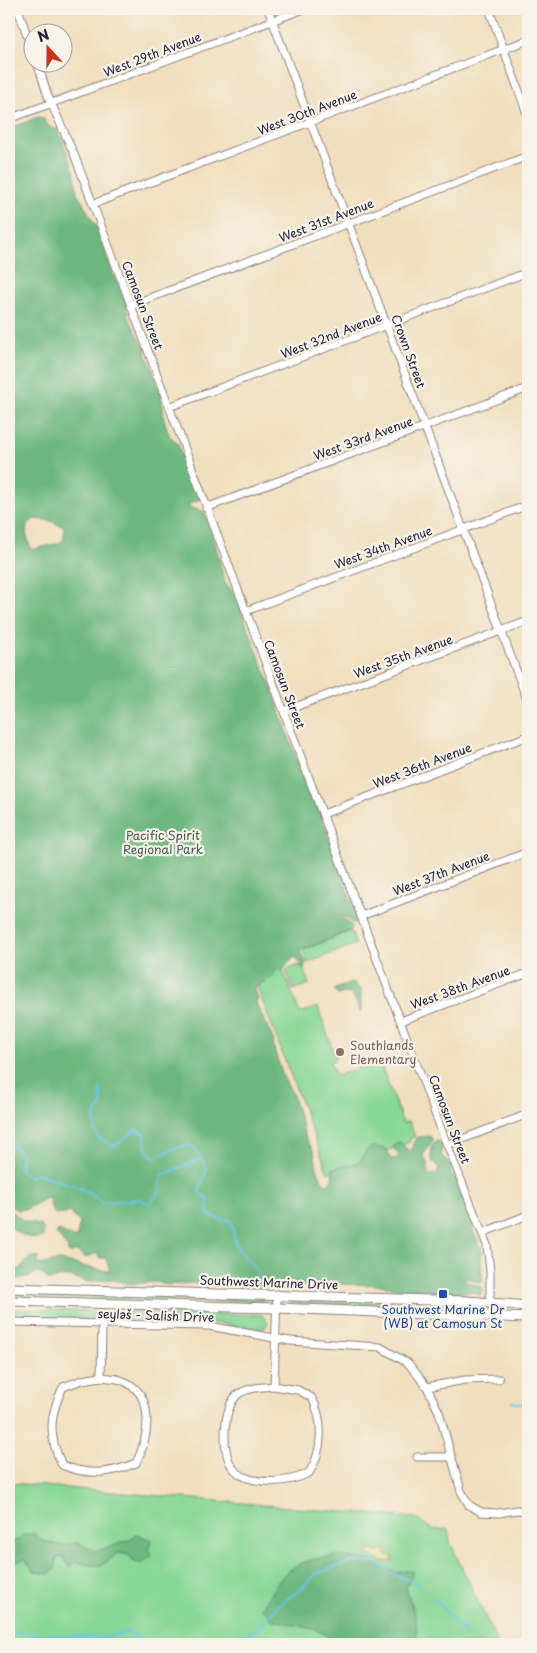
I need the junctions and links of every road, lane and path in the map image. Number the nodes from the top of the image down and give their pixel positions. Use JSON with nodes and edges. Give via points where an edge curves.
{"nodes":[{"id":1,"x":18,"y":9,"type":"edge"},
{"id":2,"x":268,"y":9,"type":"edge"},
{"id":3,"x":304,"y":9,"type":"edge"},
{"id":4,"x":489,"y":9,"type":"edge"},
{"id":5,"x":272,"y":21,"type":"junction"},
{"id":6,"x":22,"y":22,"type":"edge"},
{"id":7,"x":528,"y":40,"type":"edge"},
{"id":8,"x":504,"y":49,"type":"junction"},
{"id":9,"x":41,"y":72,"type":"edge"},
{"id":10,"x":52,"y":104,"type":"junction"},
{"id":11,"x":528,"y":116,"type":"edge"},
{"id":12,"x":9,"y":119,"type":"edge"},
{"id":13,"x":311,"y":123,"type":"junction"},
{"id":14,"x":528,"y":156,"type":"edge"},
{"id":15,"x":93,"y":204,"type":"junction"},
{"id":16,"x":349,"y":223,"type":"junction"},
{"id":17,"x":528,"y":272,"type":"edge"},
{"id":18,"x":131,"y":305,"type":"junction"},
{"id":19,"x":387,"y":326,"type":"junction"},
{"id":20,"x":528,"y":388,"type":"edge"},
{"id":21,"x":169,"y":407,"type":"junction"},
{"id":22,"x":425,"y":427,"type":"junction"},
{"id":23,"x":528,"y":505,"type":"edge"},
{"id":24,"x":206,"y":508,"type":"junction"},
{"id":25,"x":463,"y":530,"type":"junction"},
{"id":26,"x":246,"y":611,"type":"junction"},
{"id":27,"x":528,"y":621,"type":"edge"},
{"id":28,"x":501,"y":631,"type":"junction"},
{"id":29,"x":528,"y":702,"type":"edge"},
{"id":30,"x":284,"y":711,"type":"junction"},
{"id":31,"x":528,"y":736,"type":"edge"},
{"id":32,"x":323,"y":814,"type":"junction"},
{"id":33,"x":528,"y":852,"type":"edge"},
{"id":34,"x":361,"y":916,"type":"junction"},
{"id":35,"x":528,"y":973,"type":"edge"},
{"id":36,"x":400,"y":1021,"type":"junction"},
{"id":37,"x":528,"y":1114,"type":"edge"},
{"id":38,"x":447,"y":1145,"type":"junction"},
{"id":39,"x":528,"y":1215,"type":"edge"},
{"id":40,"x":482,"y":1233,"type":"junction"},
{"id":41,"x":9,"y":1288,"type":"edge"},
{"id":42,"x":277,"y":1294,"type":"junction"},
{"id":43,"x":9,"y":1302,"type":"edge"},
{"id":44,"x":490,"y":1302,"type":"junction"},
{"id":45,"x":528,"y":1306,"type":"edge"},
{"id":46,"x":276,"y":1308,"type":"junction"},
{"id":47,"x":497,"y":1316,"type":"junction"},
{"id":48,"x":528,"y":1318,"type":"edge"},
{"id":49,"x":9,"y":1322,"type":"edge"},
{"id":50,"x":102,"y":1324,"type":"junction"},
{"id":51,"x":275,"y":1338,"type":"junction"},
{"id":52,"x":102,"y":1377,"type":"junction"},
{"id":53,"x":499,"y":1379,"type":"dead end"},
{"id":54,"x":274,"y":1386,"type":"junction"},
{"id":55,"x":427,"y":1387,"type":"junction"},
{"id":56,"x":417,"y":1457,"type":"dead end"},
{"id":57,"x":452,"y":1457,"type":"junction"},
{"id":58,"x":528,"y":1512,"type":"edge"}],
"edges":[{"from":1,"to":6,"type":"street"},
{"from":2,"to":5,"type":"street","name":"Crown Street"},
{"from":3,"to":5,"type":"street","name":"West 29th Avenue"},
{"from":4,"to":8,"type":"street"},
{"from":5,"to":10,"type":"street","name":"West 29th Avenue"},
{"from":5,"to":13,"type":"street","name":"Crown Street"},
{"from":7,"to":8,"type":"street","name":"West 30th Avenue"},
{"from":8,"to":11,"type":"street"},
{"from":8,"to":13,"type":"street","name":"West 30th Avenue"},
{"from":9,"to":10,"type":"street","name":"Camosun Street"},
{"from":10,"to":12,"type":"street","name":"West 29th Avenue"},
{"from":10,"to":15,"type":"street","name":"Camosun Street"},
{"from":13,"to":15,"type":"street","name":"West 30th Avenue"},
{"from":13,"to":16,"type":"street","name":"Crown Street"},
{"from":14,"to":16,"type":"street","name":"West 31st Avenue"},
{"from":15,"to":18,"type":"street","name":"Camosun Street"},
{"from":16,"to":18,"type":"street","name":"West 31st Avenue"},
{"from":16,"to":19,"type":"street","name":"Crown Street"},
{"from":17,"to":19,"type":"street","name":"West 32nd Avenue"},
{"from":18,"to":21,"type":"street","name":"Camosun Street"},
{"from":19,"to":21,"type":"street","name":"West 32nd Avenue"},
{"from":19,"to":22,"type":"street","name":"Crown Street"},
{"from":20,"to":22,"type":"street","name":"West 33rd Avenue"},
{"from":21,"to":24,"type":"street","name":"Camosun Street"},
{"from":22,"to":24,"type":"street","name":"West 33rd Avenue"},
{"from":22,"to":25,"type":"street","name":"Crown Street"},
{"from":23,"to":25,"type":"street","name":"West 34th Avenue"},
{"from":24,"to":26,"type":"street","name":"Camosun Street"},
{"from":25,"to":26,"type":"street","name":"West 34th Avenue"},
{"from":25,"to":28,"type":"street","name":"Crown Street"},
{"from":26,"to":30,"type":"street","name":"Camosun Street"},
{"from":27,"to":28,"type":"street","name":"West 35th Avenue"},
{"from":28,"to":29,"type":"street","name":"Crown Street"},
{"from":28,"to":30,"type":"street","name":"West 35th Avenue"},
{"from":30,"to":32,"type":"street","name":"Camosun Street"},
{"from":31,"to":32,"type":"street","name":"West 36th Avenue"},
{"from":32,"to":34,"type":"street","name":"Camosun Street"},
{"from":33,"to":34,"type":"street","name":"West 37th Avenue"},
{"from":34,"to":36,"type":"street","name":"Camosun Street"},
{"from":35,"to":36,"type":"street","name":"West 38th Avenue"},
{"from":36,"to":38,"type":"street","name":"Camosun Street"},
{"from":37,"to":38,"type":"street"},
{"from":38,"to":40,"type":"street","name":"Camosun Street"},
{"from":39,"to":40,"type":"street"},
{"from":40,"to":44,"type":"street","name":"Camosun Street","via":[[489,1256]]},
{"from":41,"to":42,"type":"main road","name":"Southwest Marine Drive"},
{"from":42,"to":44,"type":"main road","name":"Southwest Marine Drive"},
{"from":42,"to":46,"type":"street"},
{"from":43,"to":46,"type":"main road","name":"Southwest Marine Drive"},
{"from":44,"to":45,"type":"main road","name":"Southwest Marine Drive"},
{"from":44,"to":47,"type":"street","name":"Camosun Street"},
{"from":46,"to":47,"type":"main road","name":"Southwest Marine Drive"},
{"from":46,"to":51,"type":"street"},
{"from":47,"to":48,"type":"main road","name":"Southwest Marine Drive"},
{"from":49,"to":50,"type":"street","name":"seyləš - Salish Drive"},
{"from":50,"to":51,"type":"street","name":"seyləš - Salish Drive","via":[[209,1326]]},
{"from":50,"to":52,"type":"street"},
{"from":51,"to":54,"type":"street"},
{"from":51,"to":55,"type":"street","name":"seyləš - Salish Drive","via":[[380,1346],[408,1363]]},
{"from":52,"to":52,"type":"street","via":[[121,1380],[133,1387],[143,1400],[148,1416],[146,1444],[136,1463],[117,1472],[77,1472],[62,1465],[54,1448],[52,1414],[63,1386]]},
{"from":53,"to":55,"type":"street","via":[[465,1380]]},
{"from":54,"to":54,"type":"street","via":[[238,1394],[231,1403],[225,1429],[230,1464],[240,1474],[265,1481],[283,1481],[309,1473],[320,1448],[319,1417],[312,1398],[298,1390]]},
{"from":55,"to":57,"type":"street","name":"seyləš - Salish Drive","via":[[439,1412]]},
{"from":56,"to":57,"type":"street"},
{"from":57,"to":58,"type":"street","name":"seyləš - Salish Drive","via":[[469,1505],[481,1512]]}]}
